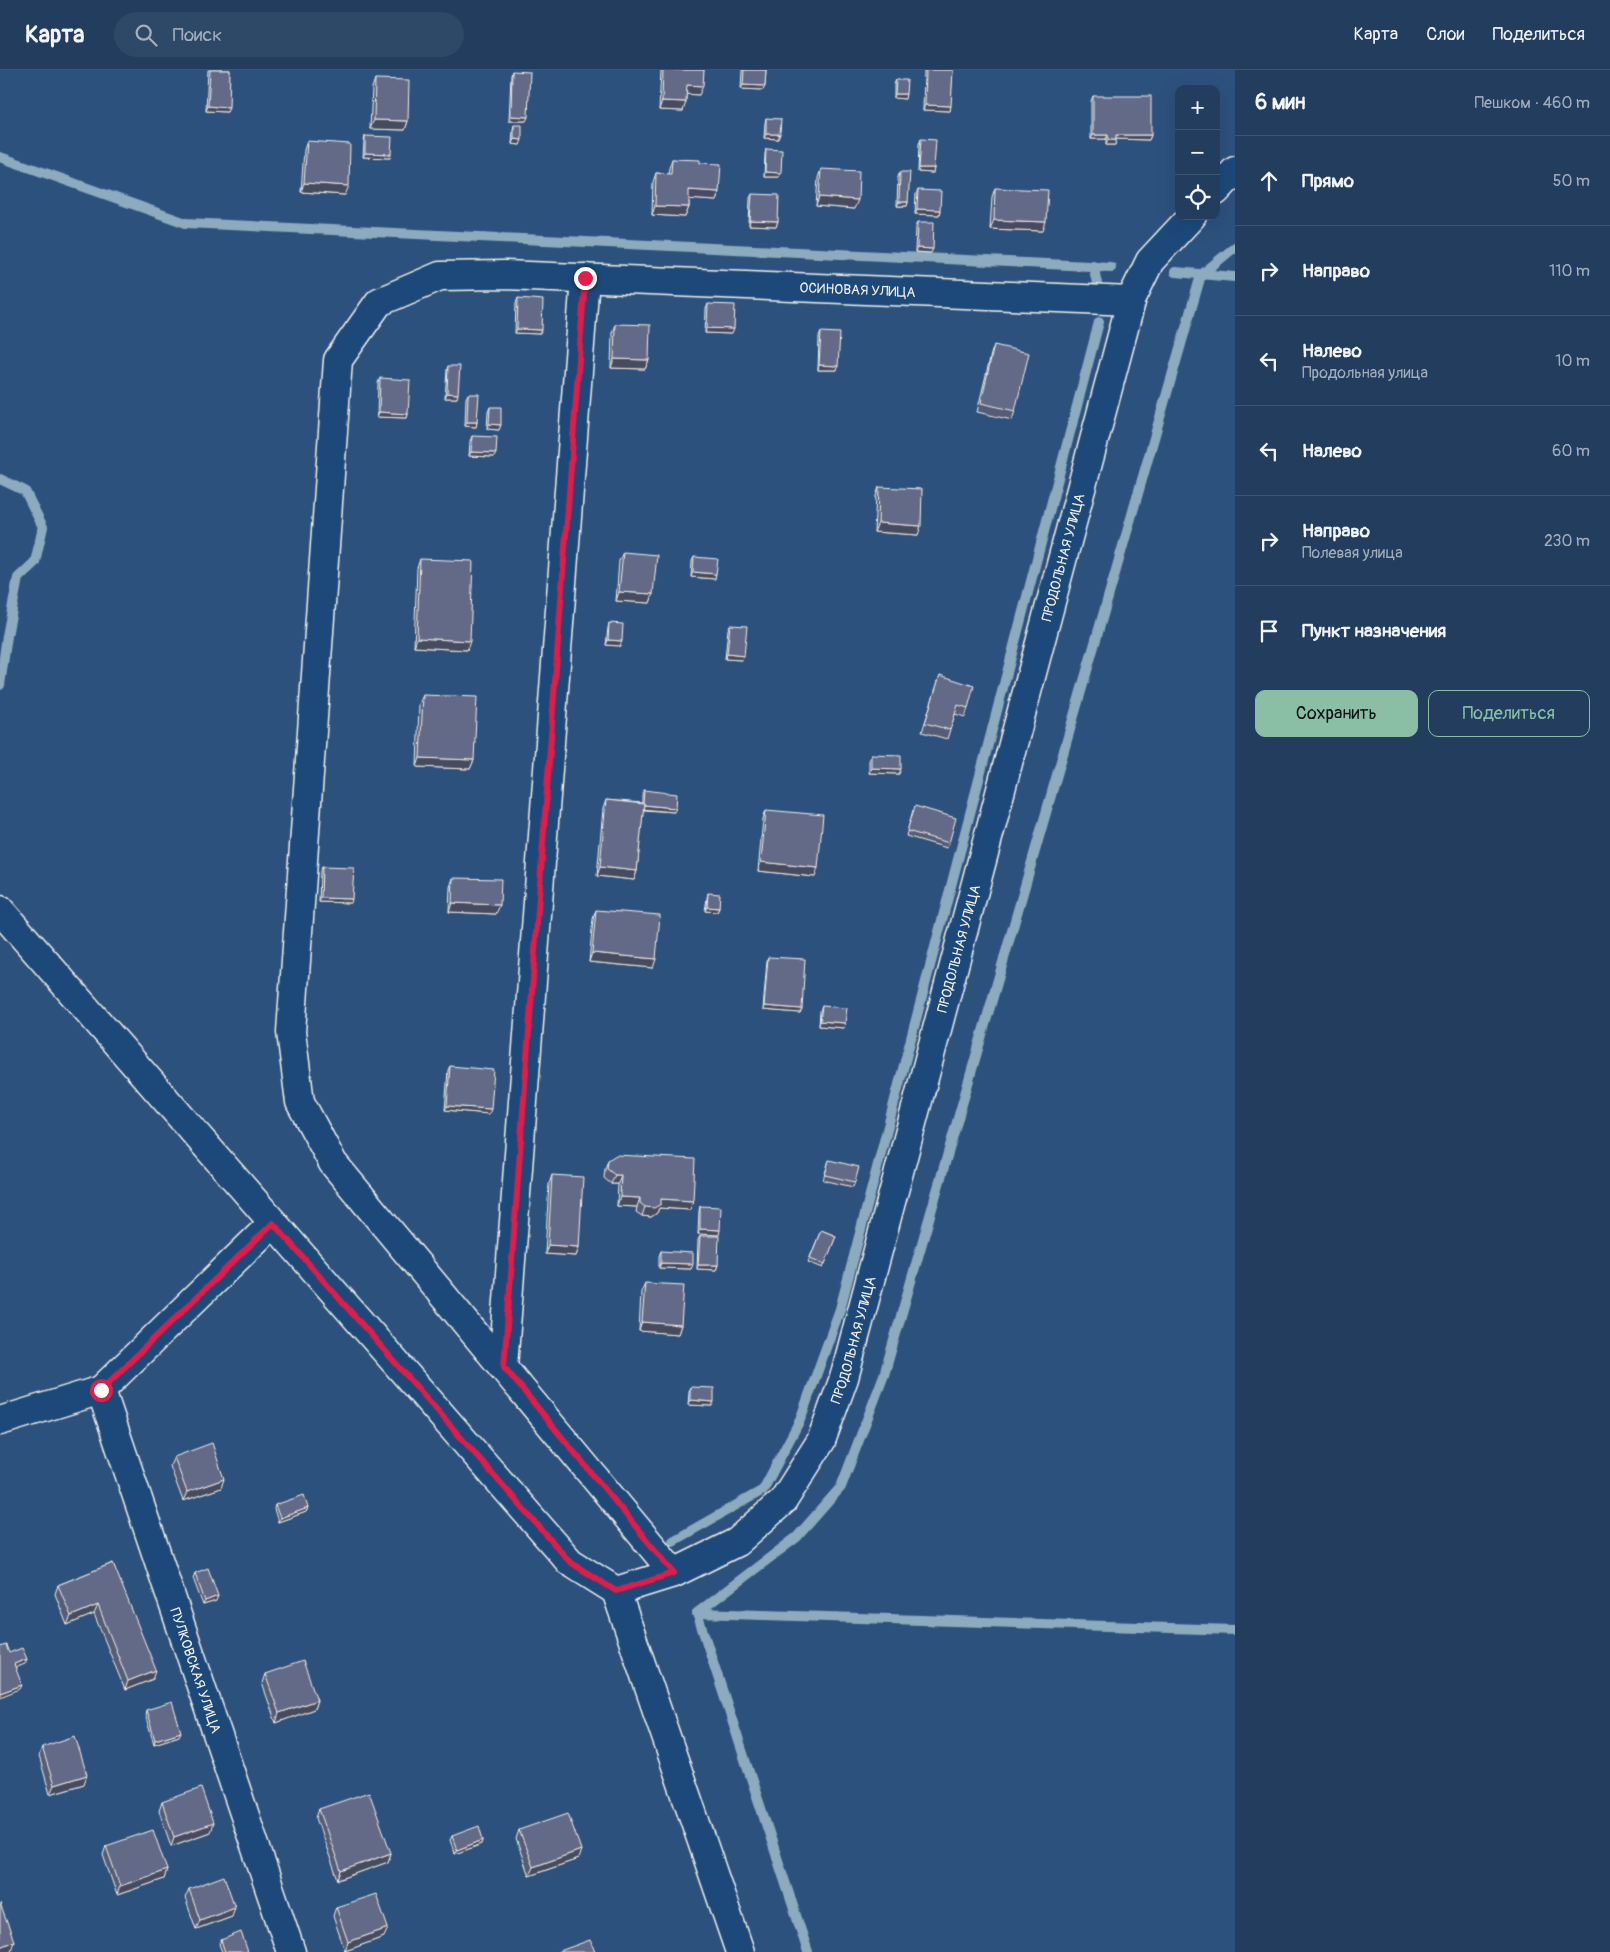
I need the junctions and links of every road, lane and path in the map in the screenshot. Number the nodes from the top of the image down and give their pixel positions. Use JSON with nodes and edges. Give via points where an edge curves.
{"nodes":[{"id":1,"x":1235,"y":171,"type":"edge"},
{"id":2,"x":1220,"y":186,"type":"edge"},
{"id":3,"x":1188,"y":220,"type":"edge"},
{"id":4,"x":585,"y":278,"type":"junction"},
{"id":5,"x":1132,"y":301,"type":"junction"},
{"id":6,"x":0,"y":910,"type":"edge"},
{"id":7,"x":273,"y":1223,"type":"junction"},
{"id":8,"x":504,"y":1367,"type":"junction"},
{"id":9,"x":101,"y":1390,"type":"junction"},
{"id":10,"x":0,"y":1421,"type":"edge"},
{"id":11,"x":674,"y":1573,"type":"junction"},
{"id":12,"x":616,"y":1591,"type":"junction"},
{"id":13,"x":291,"y":1952,"type":"edge"},
{"id":14,"x":740,"y":1952,"type":"edge"}],
"edges":[{"from":1,"to":2,"type":"street"},
{"from":3,"to":5,"type":"street","name":"ПРОДОЛЬНАЯ УЛИЦА","via":[[1150,261]]},
{"from":4,"to":5,"type":"street","name":"ОСИНОВАЯ УЛИЦА"},
{"from":4,"to":8,"type":"street"},
{"from":4,"to":8,"type":"street","name":"ОСИНОВАЯ УЛИЦА","via":[[440,276],[379,302],[338,360],[291,1032],[300,1102],[333,1163]]},
{"from":5,"to":11,"type":"street","name":"ПРОДОЛЬНАЯ УЛИЦА","via":[[844,1378],[821,1441],[783,1501],[737,1542]]},
{"from":6,"to":7,"type":"street"},
{"from":7,"to":9,"type":"street"},
{"from":7,"to":12,"type":"street","via":[[570,1562]]},
{"from":8,"to":11,"type":"street","name":"ОСИНОВАЯ УЛИЦА"},
{"from":9,"to":10,"type":"street"},
{"from":9,"to":13,"type":"street","name":"ПУЛКОВСКАЯ УЛИЦА"},
{"from":11,"to":12,"type":"street","name":"ПРОДОЛЬНАЯ УЛИЦА"},
{"from":12,"to":14,"type":"street"}]}
